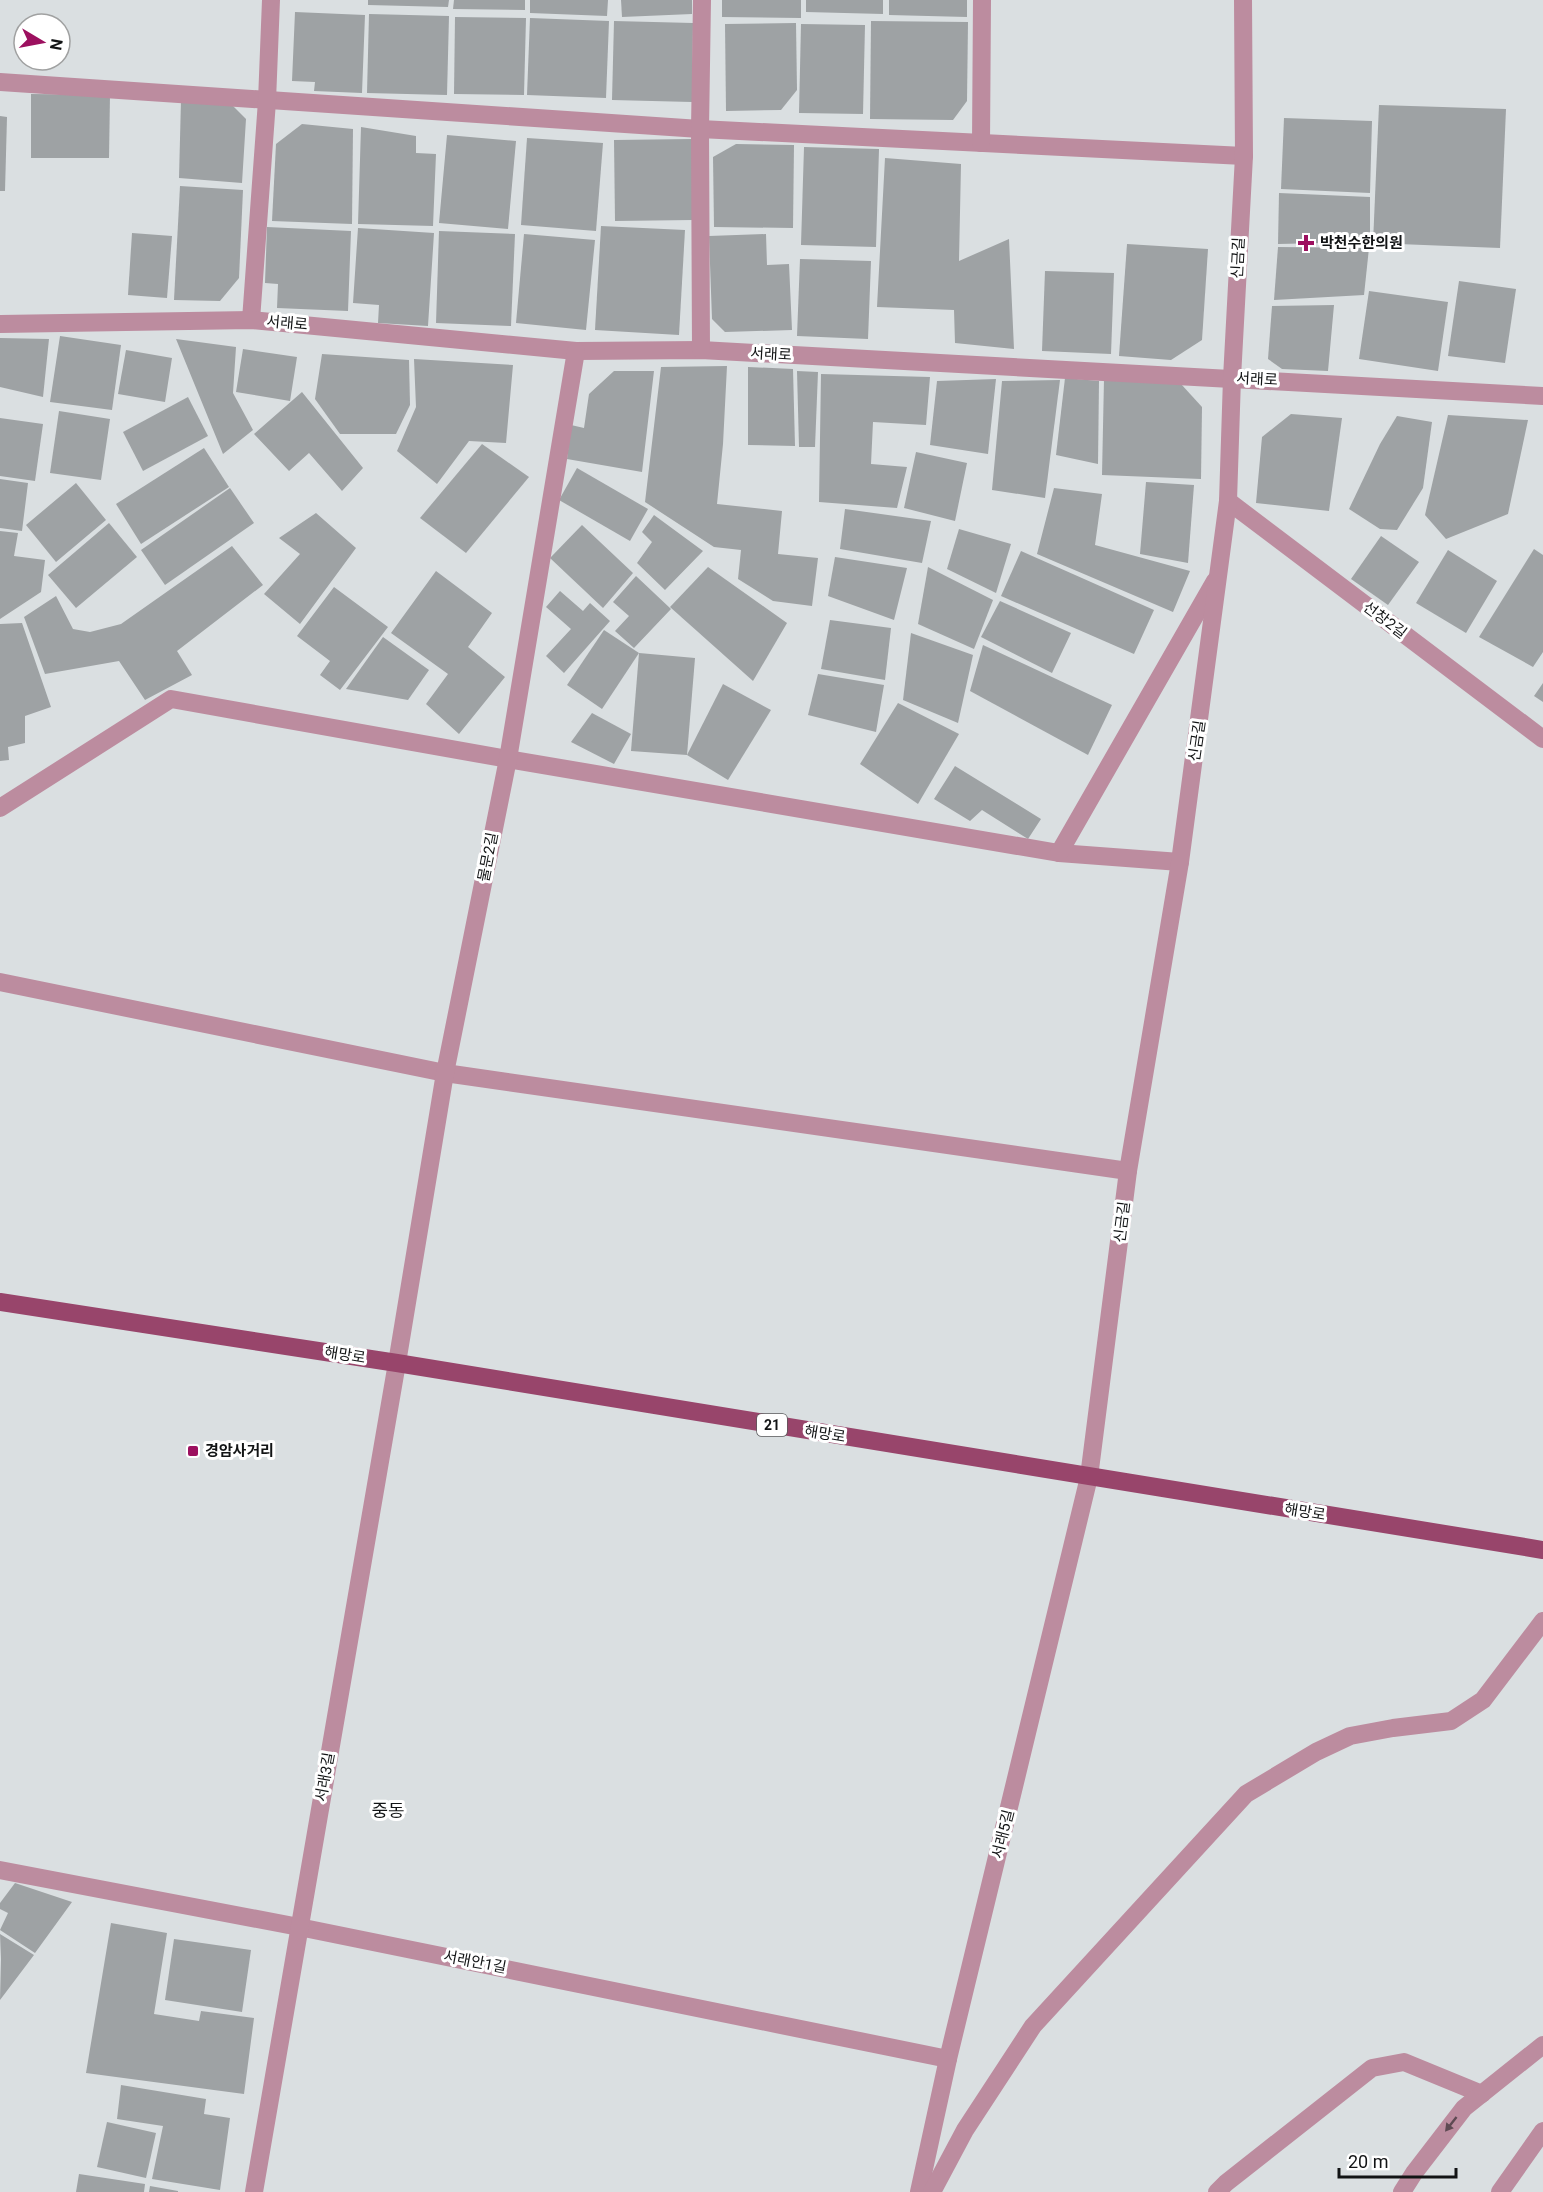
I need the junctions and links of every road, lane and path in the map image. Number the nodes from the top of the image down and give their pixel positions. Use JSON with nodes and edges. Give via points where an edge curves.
{"nodes":[{"id":1,"x":271,"y":0,"type":"edge"},
{"id":2,"x":702,"y":0,"type":"edge"},
{"id":3,"x":982,"y":0,"type":"edge"},
{"id":4,"x":1244,"y":0,"type":"edge"},
{"id":5,"x":0,"y":82,"type":"edge"},
{"id":6,"x":267,"y":101,"type":"junction"},
{"id":7,"x":700,"y":129,"type":"junction"},
{"id":8,"x":981,"y":143,"type":"junction"},
{"id":9,"x":1244,"y":156,"type":"junction"},
{"id":10,"x":251,"y":320,"type":"junction"},
{"id":11,"x":0,"y":324,"type":"edge"},
{"id":12,"x":701,"y":350,"type":"junction"},
{"id":13,"x":576,"y":351,"type":"junction"},
{"id":14,"x":1232,"y":378,"type":"junction"},
{"id":15,"x":1543,"y":396,"type":"edge"},
{"id":16,"x":1228,"y":501,"type":"junction"},
{"id":17,"x":1219,"y":574,"type":"junction"},
{"id":18,"x":1543,"y":739,"type":"edge"},
{"id":19,"x":508,"y":759,"type":"junction"},
{"id":20,"x":0,"y":808,"type":"edge"},
{"id":21,"x":1059,"y":853,"type":"junction"},
{"id":22,"x":1180,"y":862,"type":"junction"},
{"id":23,"x":0,"y":982,"type":"edge"},
{"id":24,"x":445,"y":1072,"type":"junction"},
{"id":25,"x":1128,"y":1171,"type":"junction"},
{"id":26,"x":0,"y":1302,"type":"edge"},
{"id":27,"x":398,"y":1363,"type":"junction"},
{"id":28,"x":1089,"y":1477,"type":"junction"},
{"id":29,"x":1543,"y":1550,"type":"edge"},
{"id":30,"x":1543,"y":1621,"type":"edge"},
{"id":31,"x":0,"y":1870,"type":"edge"},
{"id":32,"x":299,"y":1927,"type":"junction"},
{"id":33,"x":1543,"y":2045,"type":"edge"},
{"id":34,"x":948,"y":2059,"type":"junction"},
{"id":35,"x":1482,"y":2094,"type":"junction"},
{"id":36,"x":1543,"y":2131,"type":"edge"},
{"id":37,"x":254,"y":2192,"type":"edge"},
{"id":38,"x":919,"y":2192,"type":"edge"},
{"id":39,"x":932,"y":2192,"type":"edge"},
{"id":40,"x":1217,"y":2192,"type":"edge"},
{"id":41,"x":1402,"y":2192,"type":"edge"},
{"id":42,"x":1500,"y":2192,"type":"edge"}],
"edges":[{"from":1,"to":6,"type":"street"},
{"from":2,"to":7,"type":"street"},
{"from":3,"to":8,"type":"street"},
{"from":4,"to":9,"type":"street","name":"신금길"},
{"from":5,"to":6,"type":"street"},
{"from":6,"to":7,"type":"street"},
{"from":6,"to":10,"type":"street"},
{"from":7,"to":8,"type":"street"},
{"from":7,"to":12,"type":"street"},
{"from":8,"to":9,"type":"street"},
{"from":9,"to":14,"type":"street","name":"신금길"},
{"from":10,"to":11,"type":"street","name":"서래로"},
{"from":10,"to":13,"type":"street","name":"서래로"},
{"from":12,"to":13,"type":"street","name":"서래로"},
{"from":12,"to":14,"type":"street","name":"서래로"},
{"from":13,"to":19,"type":"street","name":"물문2길"},
{"from":14,"to":15,"type":"street","name":"서래로"},
{"from":14,"to":16,"type":"street","name":"신금길"},
{"from":16,"to":17,"type":"street","name":"신금길"},
{"from":16,"to":18,"type":"street","name":"선창2길"},
{"from":17,"to":21,"type":"street"},
{"from":17,"to":22,"type":"street","name":"신금길"},
{"from":19,"to":20,"type":"street","via":[[171,699]]},
{"from":19,"to":21,"type":"street"},
{"from":19,"to":24,"type":"street","name":"물문2길"},
{"from":21,"to":22,"type":"street"},
{"from":22,"to":25,"type":"street","name":"신금길"},
{"from":23,"to":24,"type":"street"},
{"from":24,"to":25,"type":"street"},
{"from":24,"to":27,"type":"street","name":"물문2길"},
{"from":25,"to":28,"type":"street","name":"신금길"},
{"from":26,"to":27,"type":"main road","name":"해망로","number":"21"},
{"from":27,"to":28,"type":"main road","name":"해망로","number":"21"},
{"from":27,"to":32,"type":"street","name":"서래3길"},
{"from":28,"to":29,"type":"main road","name":"해망로","number":"21"},
{"from":28,"to":34,"type":"street","name":"서래5길"},
{"from":30,"to":39,"type":"street","via":[[1483,1700],[1451,1721],[1350,1736],[1246,1794],[1033,2026],[965,2130]]},
{"from":31,"to":32,"type":"street","name":"서래안1길"},
{"from":32,"to":34,"type":"street","name":"서래안1길"},
{"from":32,"to":37,"type":"street","name":"서래3길"},
{"from":33,"to":35,"type":"street"},
{"from":34,"to":38,"type":"street","name":"서래5길"},
{"from":35,"to":40,"type":"street","via":[[1404,2062],[1372,2068]]},
{"from":35,"to":41,"type":"street","one_way":true,"via":[[1464,2108]]},
{"from":36,"to":42,"type":"street"}]}
